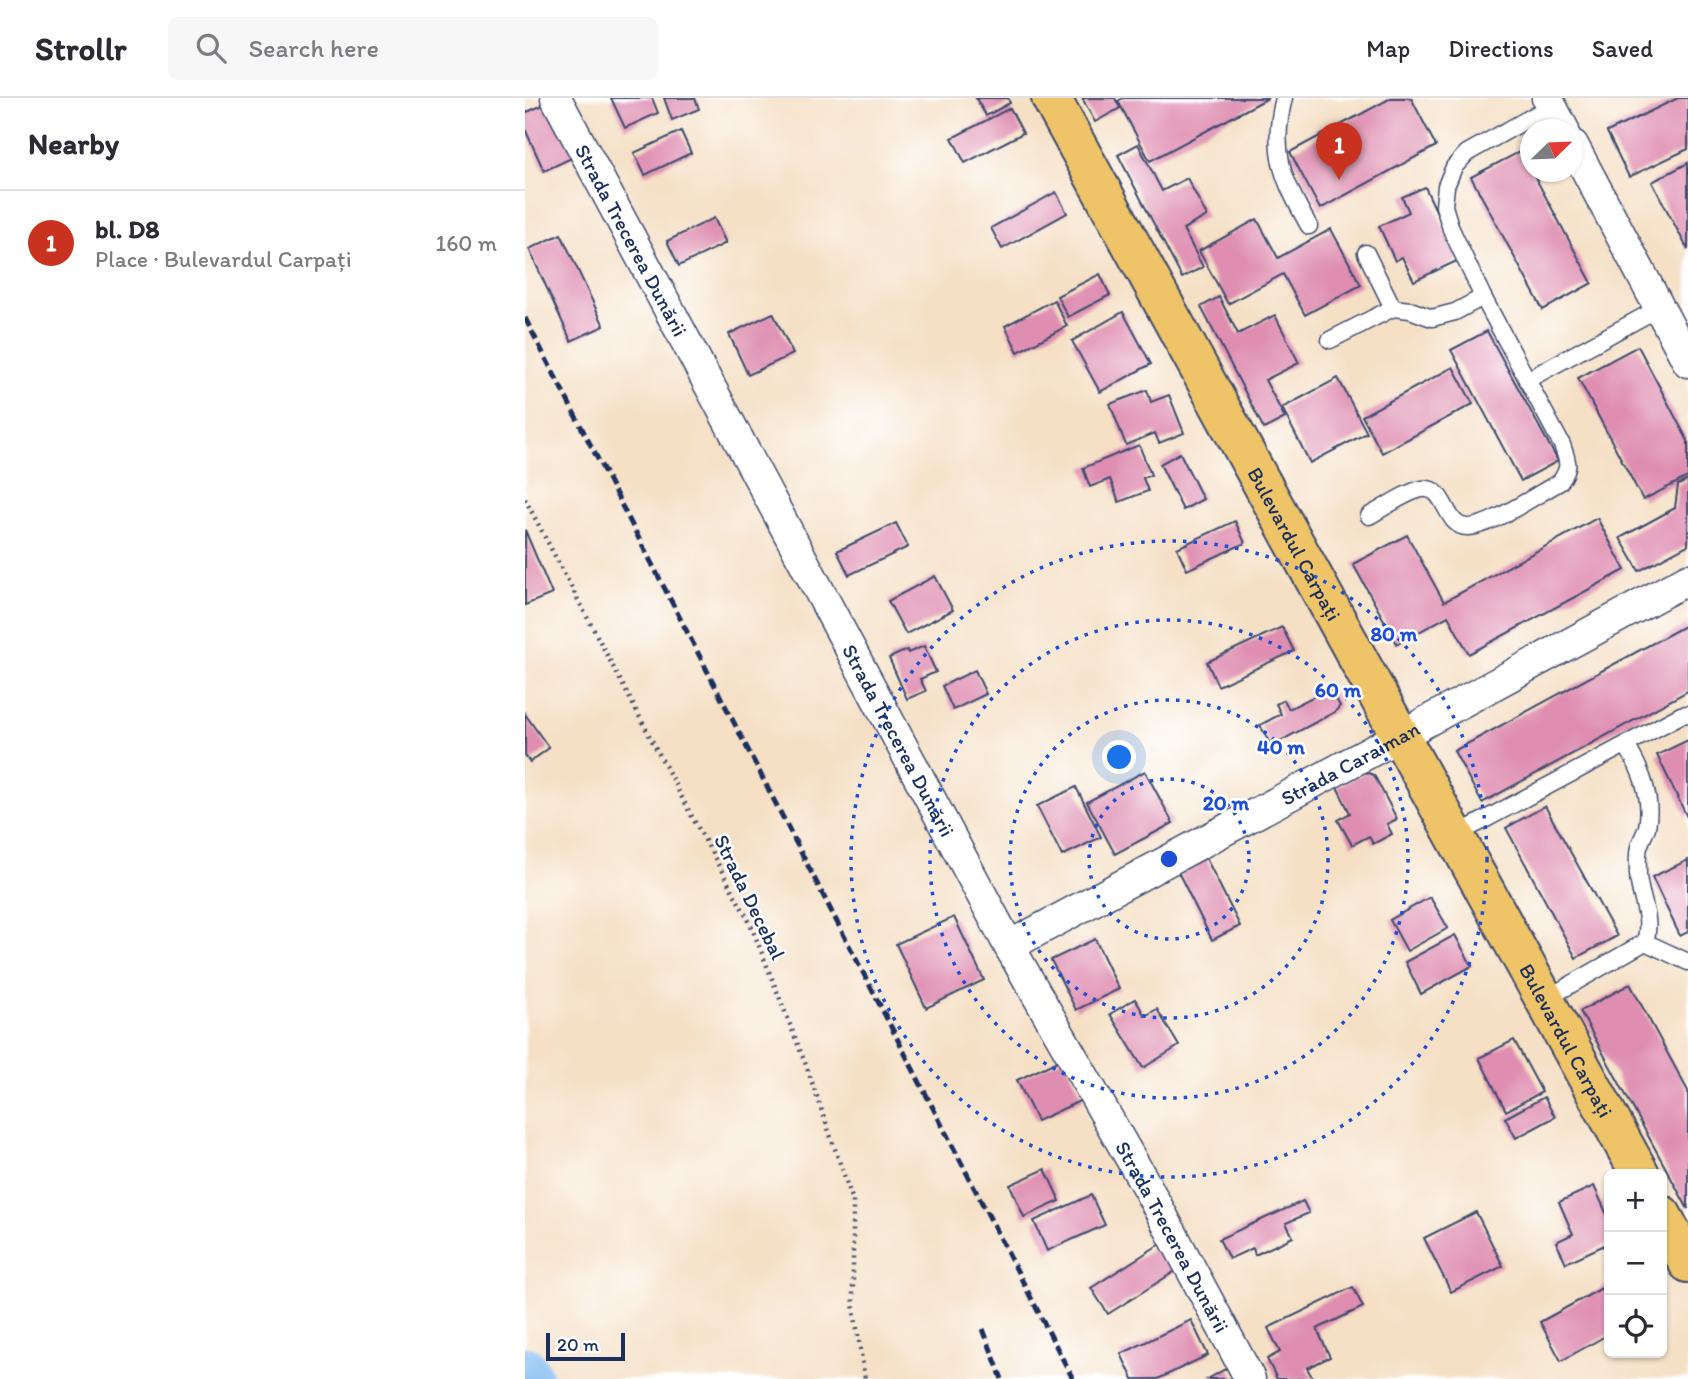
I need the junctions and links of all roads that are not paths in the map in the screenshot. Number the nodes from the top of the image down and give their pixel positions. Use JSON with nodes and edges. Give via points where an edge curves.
{"nodes":[{"id":1,"x":556,"y":98,"type":"edge"},
{"id":2,"x":1051,"y":98,"type":"edge"},
{"id":3,"x":1284,"y":98,"type":"edge"},
{"id":4,"x":1554,"y":111,"type":"edge"},
{"id":5,"x":1583,"y":164,"type":"edge"},
{"id":6,"x":1308,"y":226,"type":"dead end"},
{"id":7,"x":1366,"y":253,"type":"dead end"},
{"id":8,"x":1483,"y":297,"type":"junction"},
{"id":9,"x":1393,"y":308,"type":"junction"},
{"id":10,"x":1659,"y":308,"type":"junction"},
{"id":11,"x":1330,"y":340,"type":"dead end"},
{"id":12,"x":1688,"y":362,"type":"edge"},
{"id":13,"x":1527,"y":380,"type":"junction"},
{"id":14,"x":1369,"y":516,"type":"dead end"},
{"id":15,"x":1688,"y":579,"type":"edge"},
{"id":16,"x":1688,"y":714,"type":"edge"},
{"id":17,"x":1400,"y":736,"type":"junction"},
{"id":18,"x":1626,"y":745,"type":"junction"},
{"id":19,"x":1454,"y":836,"type":"junction"},
{"id":20,"x":1645,"y":942,"type":"junction"},
{"id":21,"x":1009,"y":946,"type":"junction"},
{"id":22,"x":1688,"y":962,"type":"edge"},
{"id":23,"x":1544,"y":1000,"type":"junction"},
{"id":24,"x":1637,"y":1169,"type":"edge"},
{"id":25,"x":1667,"y":1224,"type":"edge"},
{"id":26,"x":1688,"y":1263,"type":"edge"},
{"id":27,"x":1250,"y":1379,"type":"edge"}],
"edges":[{"from":1,"to":21,"type":"street","name":"Strada Trecerea Dunării"},
{"from":2,"to":17,"type":"main road","name":"Bulevardul Carpați"},
{"from":3,"to":6,"type":"lane","via":[[1278,136],[1280,167]]},
{"from":4,"to":8,"type":"lane","via":[[1467,152],[1446,186],[1444,206],[1451,229]]},
{"from":5,"to":10,"type":"street"},
{"from":7,"to":9,"type":"lane"},
{"from":8,"to":9,"type":"lane","via":[[1432,318]]},
{"from":8,"to":13,"type":"lane"},
{"from":9,"to":11,"type":"lane"},
{"from":10,"to":12,"type":"street"},
{"from":10,"to":13,"type":"lane"},
{"from":13,"to":14,"type":"lane","via":[[1568,461],[1560,482],[1492,520],[1467,528],[1455,523],[1436,492],[1426,488]]},
{"from":15,"to":17,"type":"street","name":"Strada Caraiman"},
{"from":16,"to":18,"type":"lane"},
{"from":17,"to":19,"type":"main road","name":"Bulevardul Carpați"},
{"from":17,"to":21,"type":"street","name":"Strada Caraiman"},
{"from":18,"to":19,"type":"lane"},
{"from":18,"to":20,"type":"lane","via":[[1645,784],[1649,808],[1638,849],[1638,877],[1649,930]]},
{"from":19,"to":23,"type":"main road","name":"Bulevardul Carpați"},
{"from":20,"to":22,"type":"lane"},
{"from":20,"to":23,"type":"lane"},
{"from":21,"to":27,"type":"street","name":"Strada Trecerea Dunării"},
{"from":23,"to":24,"type":"main road","name":"Bulevardul Carpați"},
{"from":25,"to":26,"type":"main road"}]}
